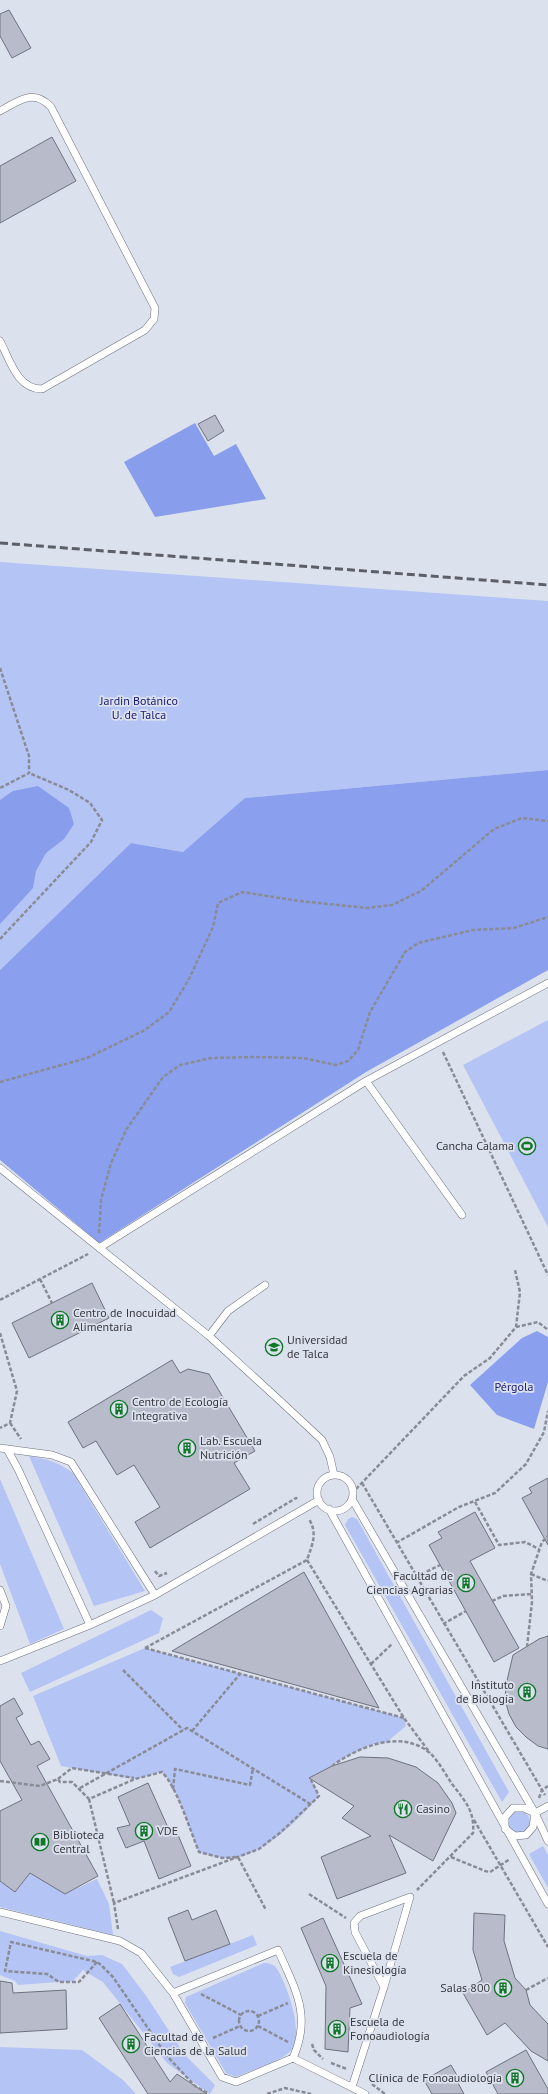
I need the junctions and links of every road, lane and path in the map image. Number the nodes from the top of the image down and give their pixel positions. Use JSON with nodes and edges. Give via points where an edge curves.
{"nodes":[{"id":1,"x":0,"y":110,"type":"edge"},
{"id":2,"x":0,"y":341,"type":"edge"},
{"id":3,"x":0,"y":668,"type":"edge"},
{"id":4,"x":29,"y":773,"type":"junction"},
{"id":5,"x":0,"y":788,"type":"edge"},
{"id":6,"x":548,"y":821,"type":"edge"},
{"id":7,"x":548,"y":917,"type":"edge"},
{"id":8,"x":0,"y":939,"type":"edge"},
{"id":9,"x":548,"y":983,"type":"edge"},
{"id":10,"x":438,"y":1042,"type":"junction"},
{"id":11,"x":366,"y":1081,"type":"junction"},
{"id":12,"x":0,"y":1082,"type":"edge"},
{"id":13,"x":0,"y":1168,"type":"edge"},
{"id":14,"x":462,"y":1215,"type":"dead end"},
{"id":15,"x":99,"y":1248,"type":"junction"},
{"id":16,"x":515,"y":1270,"type":"dead end"},
{"id":17,"x":548,"y":1275,"type":"edge"},
{"id":18,"x":40,"y":1279,"type":"junction"},
{"id":19,"x":265,"y":1285,"type":"dead end"},
{"id":20,"x":0,"y":1300,"type":"edge"},
{"id":21,"x":52,"y":1303,"type":"dead end"},
{"id":22,"x":516,"y":1327,"type":"junction"},
{"id":23,"x":548,"y":1330,"type":"edge"},
{"id":24,"x":0,"y":1333,"type":"edge"},
{"id":25,"x":209,"y":1336,"type":"junction"},
{"id":26,"x":548,"y":1411,"type":"edge"},
{"id":27,"x":0,"y":1428,"type":"edge"},
{"id":28,"x":3,"y":1448,"type":"edge"},
{"id":29,"x":334,"y":1475,"type":"junction"},
{"id":30,"x":362,"y":1483,"type":"junction"},
{"id":31,"x":353,"y":1496,"type":"junction"},
{"id":32,"x":319,"y":1500,"type":"junction"},
{"id":33,"x":475,"y":1502,"type":"junction"},
{"id":34,"x":329,"y":1509,"type":"junction"},
{"id":35,"x":548,"y":1536,"type":"edge"},
{"id":36,"x":396,"y":1543,"type":"junction"},
{"id":37,"x":539,"y":1550,"type":"junction"},
{"id":38,"x":440,"y":1565,"type":"dead end"},
{"id":39,"x":531,"y":1574,"type":"junction"},
{"id":40,"x":416,"y":1577,"type":"junction"},
{"id":41,"x":548,"y":1581,"type":"edge"},
{"id":42,"x":0,"y":1590,"type":"edge"},
{"id":43,"x":531,"y":1594,"type":"junction"},
{"id":44,"x":155,"y":1595,"type":"junction"},
{"id":45,"x":492,"y":1601,"type":"dead end"},
{"id":46,"x":466,"y":1611,"type":"dead end"},
{"id":47,"x":443,"y":1624,"type":"junction"},
{"id":48,"x":90,"y":1625,"type":"junction"},
{"id":49,"x":0,"y":1626,"type":"edge"},
{"id":50,"x":400,"y":1636,"type":"junction"},
{"id":51,"x":527,"y":1647,"type":"dead end"},
{"id":52,"x":0,"y":1661,"type":"edge"},
{"id":53,"x":371,"y":1664,"type":"junction"},
{"id":54,"x":123,"y":1670,"type":"dead end"},
{"id":55,"x":240,"y":1674,"type":"junction"},
{"id":56,"x":404,"y":1718,"type":"junction"},
{"id":57,"x":183,"y":1730,"type":"junction"},
{"id":58,"x":192,"y":1731,"type":"junction"},
{"id":59,"x":431,"y":1754,"type":"junction"},
{"id":60,"x":332,"y":1766,"type":"dead end"},
{"id":61,"x":253,"y":1768,"type":"junction"},
{"id":62,"x":58,"y":1779,"type":"junction"},
{"id":63,"x":135,"y":1779,"type":"junction"},
{"id":64,"x":312,"y":1780,"type":"dead end"},
{"id":65,"x":0,"y":1781,"type":"edge"},
{"id":66,"x":80,"y":1788,"type":"junction"},
{"id":67,"x":173,"y":1789,"type":"junction"},
{"id":68,"x":542,"y":1790,"type":"dead end"},
{"id":69,"x":89,"y":1799,"type":"junction"},
{"id":70,"x":312,"y":1805,"type":"junction"},
{"id":71,"x":548,"y":1806,"type":"edge"},
{"id":72,"x":535,"y":1813,"type":"junction"},
{"id":73,"x":474,"y":1820,"type":"junction"},
{"id":74,"x":505,"y":1829,"type":"junction"},
{"id":75,"x":548,"y":1841,"type":"edge"},
{"id":76,"x":518,"y":1853,"type":"junction"},
{"id":77,"x":451,"y":1856,"type":"junction"},
{"id":78,"x":238,"y":1857,"type":"junction"},
{"id":79,"x":500,"y":1866,"type":"junction"},
{"id":80,"x":309,"y":1894,"type":"dead end"},
{"id":81,"x":410,"y":1897,"type":"junction"},
{"id":82,"x":114,"y":1903,"type":"junction"},
{"id":83,"x":548,"y":1904,"type":"edge"},
{"id":84,"x":266,"y":1910,"type":"dead end"},
{"id":85,"x":0,"y":1912,"type":"edge"},
{"id":86,"x":354,"y":1923,"type":"junction"},
{"id":87,"x":120,"y":1941,"type":"junction"},
{"id":88,"x":548,"y":1947,"type":"edge"},
{"id":89,"x":97,"y":1962,"type":"junction"},
{"id":90,"x":548,"y":1978,"type":"edge"},
{"id":91,"x":384,"y":1987,"type":"junction"},
{"id":92,"x":526,"y":1990,"type":"dead end"},
{"id":93,"x":173,"y":1993,"type":"junction"},
{"id":94,"x":200,"y":1993,"type":"dead end"},
{"id":95,"x":288,"y":2002,"type":"dead end"},
{"id":96,"x":241,"y":2015,"type":"junction"},
{"id":97,"x":258,"y":2016,"type":"junction"},
{"id":98,"x":240,"y":2026,"type":"junction"},
{"id":99,"x":258,"y":2026,"type":"junction"},
{"id":100,"x":210,"y":2039,"type":"dead end"},
{"id":101,"x":292,"y":2044,"type":"dead end"},
{"id":102,"x":293,"y":2058,"type":"junction"},
{"id":103,"x":352,"y":2087,"type":"junction"},
{"id":104,"x":209,"y":2094,"type":"edge"},
{"id":105,"x":267,"y":2094,"type":"edge"},
{"id":106,"x":311,"y":2094,"type":"edge"},
{"id":107,"x":365,"y":2094,"type":"edge"}],
"edges":[{"from":1,"to":2,"type":"lane","via":[[28,96],[42,99],[51,107],[155,308],[154,319],[144,330],[42,389],[29,387],[21,381]]},
{"from":3,"to":4,"type":"path","via":[[29,756]]},
{"from":4,"to":5,"type":"path"},
{"from":4,"to":8,"type":"path","via":[[69,790],[90,803],[102,820],[91,842]]},
{"from":6,"to":12,"type":"path","via":[[522,818],[494,829],[421,891],[392,905],[367,908],[242,892],[218,903],[213,926],[192,973],[169,1012],[145,1030],[87,1058]]},
{"from":7,"to":15,"type":"path","via":[[514,928],[473,930],[418,943],[405,952],[370,1012],[358,1050],[348,1061],[336,1066],[303,1058],[211,1058],[180,1065],[163,1077],[126,1130],[111,1163],[100,1209]]},
{"from":9,"to":10,"type":"lane"},
{"from":10,"to":11,"type":"lane"},
{"from":10,"to":17,"type":"path"},
{"from":11,"to":14,"type":"lane"},
{"from":11,"to":15,"type":"lane"},
{"from":13,"to":15,"type":"lane"},
{"from":15,"to":18,"type":"path"},
{"from":15,"to":25,"type":"lane"},
{"from":16,"to":22,"type":"path","via":[[520,1292]]},
{"from":18,"to":20,"type":"path"},
{"from":18,"to":21,"type":"path"},
{"from":19,"to":25,"type":"lane","via":[[228,1311]]},
{"from":22,"to":23,"type":"path","via":[[538,1322]]},
{"from":22,"to":30,"type":"path","via":[[490,1358],[464,1376]]},
{"from":24,"to":27,"type":"path","via":[[17,1391],[10,1423]]},
{"from":25,"to":29,"type":"lane","via":[[322,1440],[330,1457]]},
{"from":26,"to":33,"type":"path","via":[[544,1432],[526,1464],[495,1493]]},
{"from":28,"to":44,"type":"lane","via":[[52,1455],[72,1462]]},
{"from":28,"to":48,"type":"lane","via":[[18,1469]]},
{"from":29,"to":31,"type":"lane","via":[[348,1480]]},
{"from":29,"to":32,"type":"lane","via":[[327,1476],[318,1486]]},
{"from":30,"to":31,"type":"path"},
{"from":30,"to":36,"type":"path"},
{"from":31,"to":34,"type":"lane","via":[[343,1509]]},
{"from":31,"to":72,"type":"lane"},
{"from":32,"to":34,"type":"lane"},
{"from":32,"to":44,"type":"lane"},
{"from":33,"to":36,"type":"path","via":[[459,1507]]},
{"from":33,"to":37,"type":"path","via":[[499,1545],[524,1542]]},
{"from":34,"to":50,"type":"lane"},
{"from":35,"to":37,"type":"path"},
{"from":36,"to":40,"type":"path"},
{"from":37,"to":39,"type":"path"},
{"from":38,"to":40,"type":"path"},
{"from":39,"to":41,"type":"path"},
{"from":39,"to":43,"type":"path"},
{"from":40,"to":47,"type":"path"},
{"from":42,"to":49,"type":"lane","via":[[6,1606]]},
{"from":43,"to":45,"type":"path","via":[[503,1596]]},
{"from":43,"to":51,"type":"path"},
{"from":44,"to":48,"type":"lane"},
{"from":46,"to":47,"type":"path"},
{"from":47,"to":68,"type":"path"},
{"from":48,"to":52,"type":"lane"},
{"from":50,"to":53,"type":"path"},
{"from":50,"to":74,"type":"lane"},
{"from":53,"to":55,"type":"path","via":[[307,1560],[145,1648]]},
{"from":53,"to":56,"type":"path"},
{"from":54,"to":57,"type":"path"},
{"from":55,"to":56,"type":"path"},
{"from":55,"to":58,"type":"path"},
{"from":56,"to":59,"type":"path"},
{"from":57,"to":58,"type":"path","via":[[187,1728]]},
{"from":57,"to":66,"type":"path"},
{"from":58,"to":61,"type":"path"},
{"from":59,"to":60,"type":"path","via":[[412,1743],[386,1742],[370,1745]]},
{"from":59,"to":73,"type":"path","via":[[470,1809]]},
{"from":61,"to":67,"type":"path","via":[[250,1785],[175,1769]]},
{"from":61,"to":70,"type":"path"},
{"from":62,"to":63,"type":"path","via":[[72,1768]]},
{"from":62,"to":65,"type":"path","via":[[40,1786]]},
{"from":62,"to":66,"type":"path","via":[[60,1782],[72,1782]]},
{"from":63,"to":67,"type":"path","via":[[162,1772]]},
{"from":63,"to":69,"type":"path"},
{"from":64,"to":70,"type":"path","via":[[319,1796]]},
{"from":66,"to":69,"type":"path"},
{"from":67,"to":78,"type":"path","via":[[199,1852],[222,1858]]},
{"from":69,"to":82,"type":"path"},
{"from":70,"to":78,"type":"path","via":[[259,1849]]},
{"from":71,"to":72,"type":"lane"},
{"from":72,"to":74,"type":"lane","via":[[524,1808],[513,1808],[505,1817]]},
{"from":72,"to":74,"type":"lane","via":[[533,1827],[526,1835],[515,1836]]},
{"from":72,"to":75,"type":"lane"},
{"from":73,"to":77,"type":"path","via":[[473,1833]]},
{"from":73,"to":79,"type":"path"},
{"from":74,"to":76,"type":"lane"},
{"from":76,"to":79,"type":"path"},
{"from":76,"to":83,"type":"lane"},
{"from":77,"to":79,"type":"path","via":[[484,1871],[490,1872]]},
{"from":77,"to":81,"type":"path"},
{"from":78,"to":82,"type":"path"},
{"from":78,"to":84,"type":"path"},
{"from":79,"to":88,"type":"path"},
{"from":80,"to":86,"type":"path"},
{"from":81,"to":86,"type":"lane","via":[[360,1916]]},
{"from":81,"to":91,"type":"lane"},
{"from":82,"to":87,"type":"path"},
{"from":85,"to":87,"type":"lane"},
{"from":86,"to":91,"type":"lane","via":[[355,1932]]},
{"from":87,"to":93,"type":"lane","via":[[141,1953]]},
{"from":89,"to":89,"type":"path","via":[[79,1982],[59,1982],[47,1974],[5,1971],[11,1942]]},
{"from":89,"to":104,"type":"path","via":[[113,1977],[172,2061],[195,2086]]},
{"from":90,"to":92,"type":"path"},
{"from":91,"to":103,"type":"lane"},
{"from":93,"to":102,"type":"lane","via":[[222,2077],[236,2082]]},
{"from":93,"to":102,"type":"lane","via":[[278,1950],[300,2000],[299,2044]]},
{"from":94,"to":96,"type":"path"},
{"from":95,"to":97,"type":"path"},
{"from":96,"to":97,"type":"path","via":[[250,2011]]},
{"from":96,"to":98,"type":"path"},
{"from":97,"to":99,"type":"path"},
{"from":98,"to":99,"type":"path","via":[[251,2031]]},
{"from":98,"to":100,"type":"path"},
{"from":99,"to":101,"type":"path"},
{"from":102,"to":103,"type":"lane"},
{"from":103,"to":107,"type":"lane"},
{"from":105,"to":106,"type":"path","via":[[285,2088]]}]}
